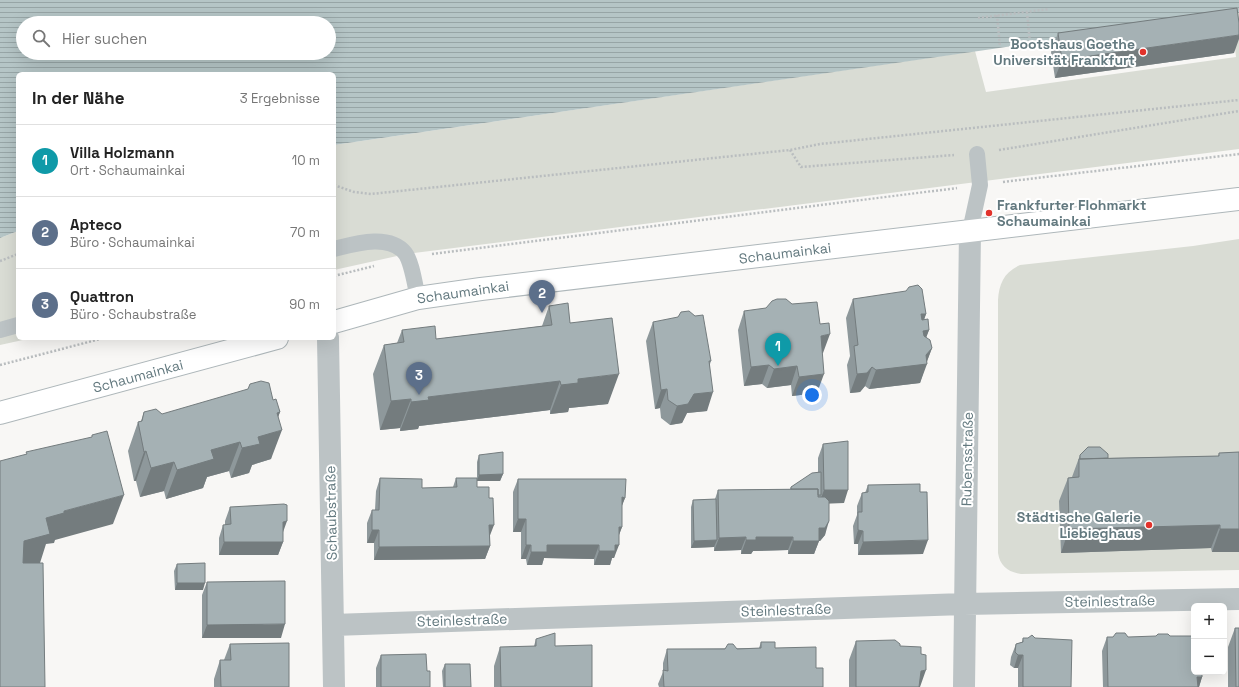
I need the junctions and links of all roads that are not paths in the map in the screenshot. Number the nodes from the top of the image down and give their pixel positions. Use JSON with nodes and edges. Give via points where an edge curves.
{"nodes":[{"id":1,"x":977,"y":154,"type":"road end"},
{"id":2,"x":1239,"y":199,"type":"edge"},
{"id":3,"x":970,"y":231,"type":"junction"},
{"id":4,"x":336,"y":248,"type":"edge"},
{"id":5,"x":418,"y":298,"type":"junction"},
{"id":6,"x":336,"y":321,"type":"edge"},
{"id":7,"x":16,"y":326,"type":"edge"},
{"id":8,"x":0,"y":330,"type":"edge"},
{"id":9,"x":270,"y":340,"type":"edge"},
{"id":10,"x":328,"y":340,"type":"edge"},
{"id":11,"x":0,"y":413,"type":"edge"},
{"id":12,"x":1239,"y":599,"type":"edge"},
{"id":13,"x":964,"y":604,"type":"junction"},
{"id":14,"x":333,"y":625,"type":"junction"},
{"id":15,"x":334,"y":687,"type":"edge"},
{"id":16,"x":964,"y":687,"type":"edge"}],
"edges":[{"from":1,"to":3,"type":"lane","via":[[980,185]]},
{"from":2,"to":3,"type":"street","name":"Schaumainkai"},
{"from":3,"to":5,"type":"street","name":"Schaumainkai"},
{"from":3,"to":13,"type":"street","name":"Rubensstraße"},
{"from":4,"to":5,"type":"lane","via":[[362,242],[382,242],[396,246],[408,258]]},
{"from":5,"to":6,"type":"street","name":"Schaumainkai"},
{"from":7,"to":8,"type":"lane"},
{"from":9,"to":11,"type":"street","name":"Schaumainkai"},
{"from":10,"to":14,"type":"street","name":"Schaubstraße"},
{"from":12,"to":13,"type":"street","name":"Steinlestraße"},
{"from":13,"to":14,"type":"street","name":"Steinlestraße"},
{"from":13,"to":16,"type":"street","name":"Rubensstraße"},
{"from":14,"to":15,"type":"street","name":"Schaubstraße"}]}
